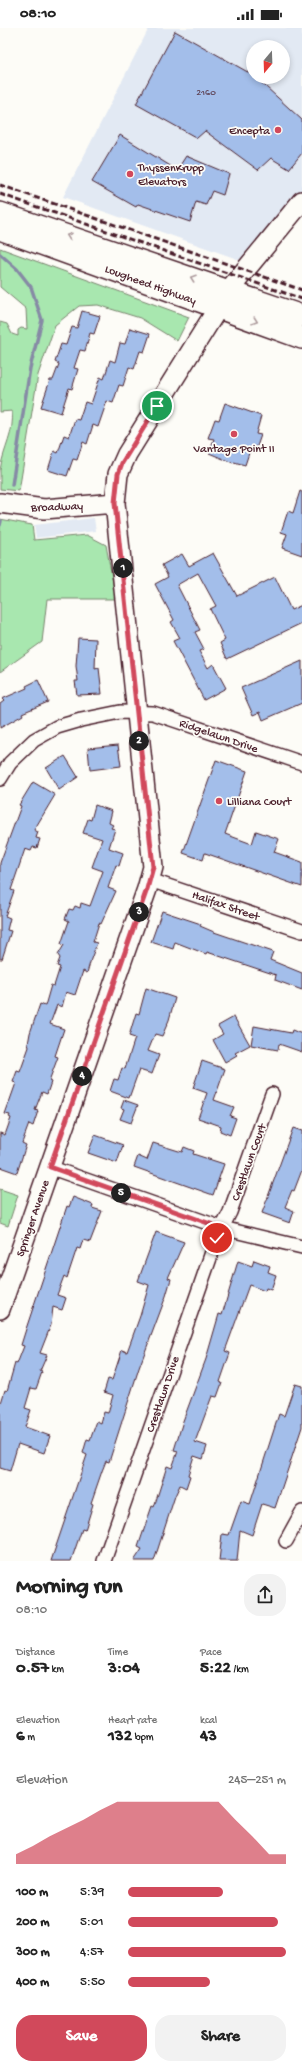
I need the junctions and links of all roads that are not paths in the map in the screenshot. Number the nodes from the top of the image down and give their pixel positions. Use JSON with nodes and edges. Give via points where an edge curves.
{"nodes":[{"id":1,"x":302,"y":201,"type":"edge"},
{"id":2,"x":0,"y":212,"type":"edge"},
{"id":3,"x":0,"y":229,"type":"edge"},
{"id":4,"x":230,"y":290,"type":"junction"},
{"id":5,"x":218,"y":308,"type":"junction"},
{"id":6,"x":302,"y":316,"type":"edge"},
{"id":7,"x":302,"y":338,"type":"edge"},
{"id":8,"x":0,"y":503,"type":"edge"},
{"id":9,"x":115,"y":503,"type":"junction"},
{"id":10,"x":136,"y":712,"type":"junction"},
{"id":11,"x":302,"y":763,"type":"edge"},
{"id":12,"x":0,"y":779,"type":"edge"},
{"id":13,"x":150,"y":880,"type":"junction"},
{"id":14,"x":302,"y":931,"type":"edge"},
{"id":15,"x":272,"y":1094,"type":"dead end"},
{"id":16,"x":50,"y":1167,"type":"junction"},
{"id":17,"x":222,"y":1228,"type":"junction"},
{"id":18,"x":302,"y":1247,"type":"edge"},
{"id":19,"x":0,"y":1309,"type":"edge"},
{"id":20,"x":302,"y":1512,"type":"edge"},
{"id":21,"x":286,"y":1541,"type":"dead end"},
{"id":22,"x":104,"y":1561,"type":"edge"}],
"edges":[{"from":1,"to":4,"type":"street"},
{"from":4,"to":2,"type":"main road","name":"Lougheed Highway","one_way":true},
{"from":3,"to":5,"type":"main road","name":"Lougheed Highway"},
{"from":4,"to":6,"type":"main road","name":"Lougheed Highway"},
{"from":5,"to":7,"type":"main road","name":"Lougheed Highway","one_way":true},
{"from":5,"to":9,"type":"street","name":"Springer Avenue","via":[[127,454],[118,474]]},
{"from":8,"to":9,"type":"street","name":"Broadway","via":[[44,509]]},
{"from":9,"to":10,"type":"street","name":"Springer Avenue"},
{"from":10,"to":11,"type":"street","name":"Ridgelawn Drive","via":[[153,713]]},
{"from":10,"to":12,"type":"street","name":"Ridgelawn Drive","via":[[120,712],[56,727],[34,740],[10,763]]},
{"from":10,"to":13,"type":"street","name":"Springer Avenue","via":[[153,855]]},
{"from":13,"to":14,"type":"street","name":"Halifax Street"},
{"from":13,"to":16,"type":"street","name":"Springer Avenue"},
{"from":15,"to":17,"type":"street","name":"Crestlawn Court"},
{"from":16,"to":17,"type":"street"},
{"from":16,"to":19,"type":"street","name":"Springer Avenue"},
{"from":17,"to":18,"type":"street"},
{"from":17,"to":22,"type":"street","name":"Crestlawn Drive"},
{"from":20,"to":21,"type":"street"}]}
